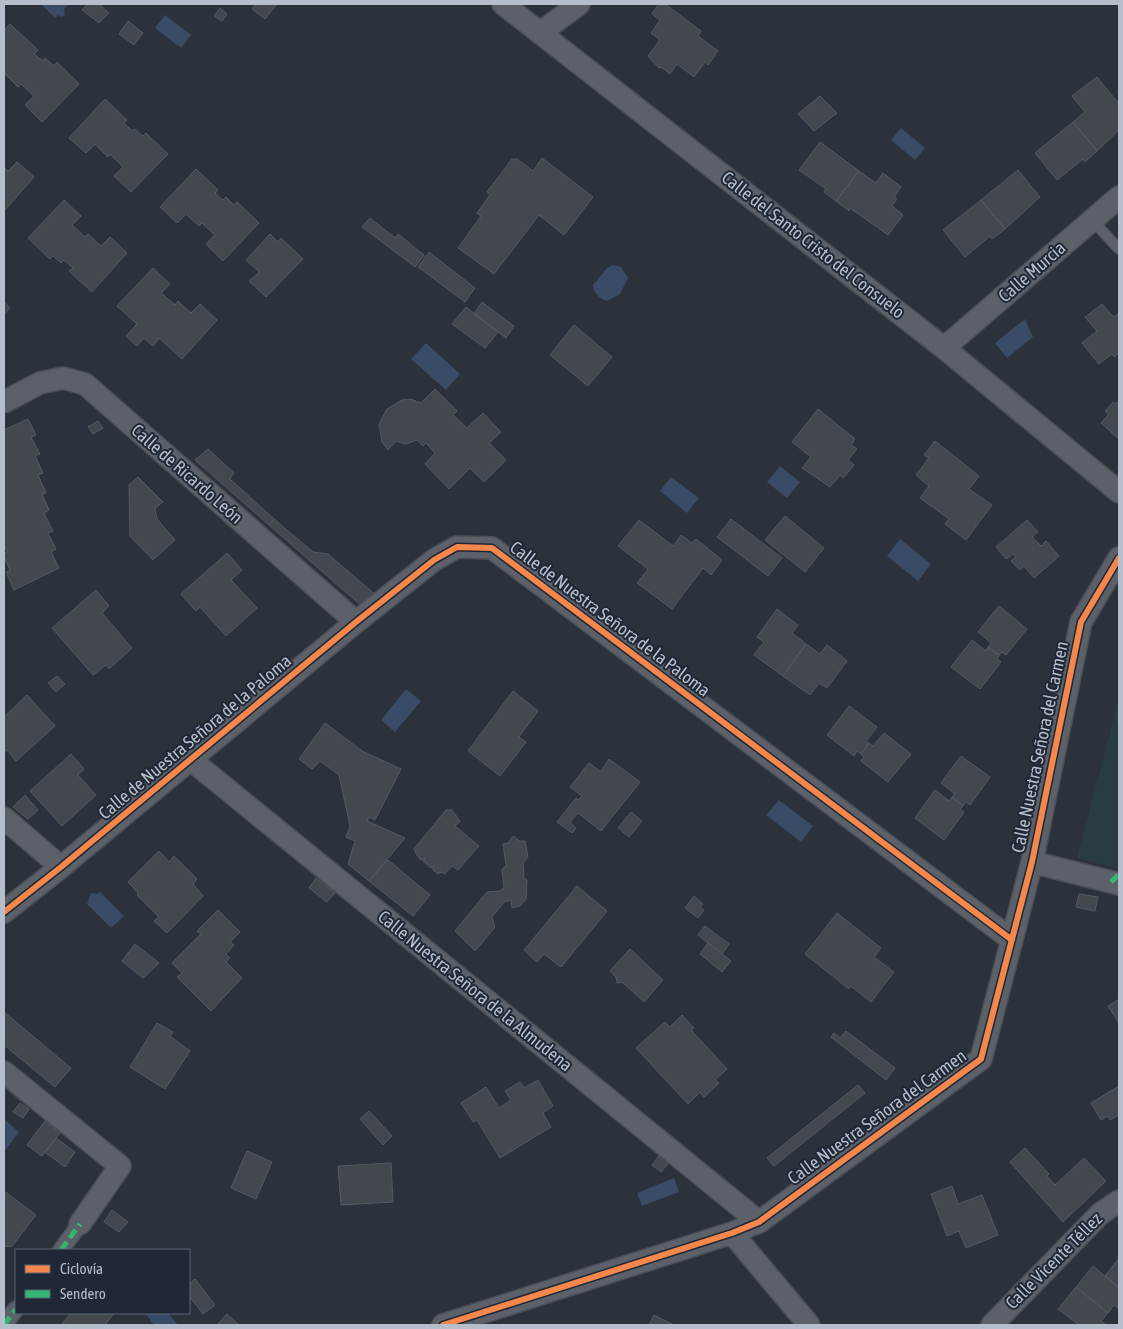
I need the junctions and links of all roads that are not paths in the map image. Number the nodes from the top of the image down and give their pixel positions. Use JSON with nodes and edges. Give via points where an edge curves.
{"nodes":[{"id":1,"x":502,"y":4,"type":"edge"},
{"id":2,"x":579,"y":4,"type":"edge"},
{"id":3,"x":540,"y":33,"type":"junction"},
{"id":4,"x":1119,"y":197,"type":"edge"},
{"id":5,"x":1092,"y":220,"type":"junction"},
{"id":6,"x":1119,"y":249,"type":"edge"},
{"id":7,"x":944,"y":348,"type":"junction"},
{"id":8,"x":4,"y":402,"type":"edge"},
{"id":9,"x":1119,"y":492,"type":"edge"},
{"id":10,"x":1119,"y":558,"type":"edge"},
{"id":11,"x":356,"y":622,"type":"junction"},
{"id":12,"x":191,"y":760,"type":"junction"},
{"id":13,"x":4,"y":818,"type":"edge"},
{"id":14,"x":1032,"y":862,"type":"junction"},
{"id":15,"x":61,"y":867,"type":"junction"},
{"id":16,"x":1119,"y":884,"type":"edge"},
{"id":17,"x":4,"y":912,"type":"edge"},
{"id":18,"x":1012,"y":940,"type":"junction"},
{"id":19,"x":4,"y":1072,"type":"edge"},
{"id":20,"x":1119,"y":1201,"type":"edge"},
{"id":21,"x":759,"y":1222,"type":"junction"},
{"id":22,"x":80,"y":1224,"type":"joint"},
{"id":23,"x":732,"y":1233,"type":"junction"},
{"id":24,"x":62,"y":1249,"type":"edge"},
{"id":25,"x":15,"y":1310,"type":"edge"},
{"id":26,"x":4,"y":1325,"type":"edge"},
{"id":27,"x":443,"y":1325,"type":"edge"},
{"id":28,"x":809,"y":1325,"type":"edge"},
{"id":29,"x":992,"y":1325,"type":"edge"}],
"edges":[{"from":1,"to":3,"type":"street","name":"Calle del Santo Cristo del Consuelo"},
{"from":2,"to":3,"type":"street"},
{"from":3,"to":7,"type":"street","name":"Calle del Santo Cristo del Consuelo"},
{"from":4,"to":5,"type":"street","name":"Calle Murcia"},
{"from":5,"to":6,"type":"lane"},
{"from":5,"to":7,"type":"street","name":"Calle Murcia"},
{"from":7,"to":9,"type":"street","name":"Calle del Santo Cristo del Consuelo"},
{"from":8,"to":11,"type":"street","name":"Calle de Ricardo León","via":[[40,383],[62,378],[85,384]]},
{"from":10,"to":14,"type":"street","name":"Calle Nuestra Señora del Carmen","via":[[1081,622]]},
{"from":11,"to":12,"type":"street","name":"Calle de Nuestra Señora de la Paloma"},
{"from":11,"to":18,"type":"street","name":"Calle de Nuestra Señora de la Paloma","via":[[434,560],[457,547],[492,548]]},
{"from":12,"to":15,"type":"street","name":"Calle de Nuestra Señora de la Paloma"},
{"from":12,"to":21,"type":"street","name":"Calle Nuestra Señora de la Almudena"},
{"from":13,"to":15,"type":"street"},
{"from":14,"to":16,"type":"street"},
{"from":14,"to":18,"type":"street","name":"Calle Nuestra Señora del Carmen"},
{"from":15,"to":17,"type":"street","name":"Calle de Nuestra Señora de la Paloma"},
{"from":18,"to":21,"type":"street","name":"Calle Nuestra Señora del Carmen","via":[[981,1059]]},
{"from":19,"to":22,"type":"street","via":[[120,1166]]},
{"from":20,"to":29,"type":"street","name":"Calle Vicente Téllez","via":[[1100,1214]]},
{"from":21,"to":23,"type":"street","name":"Calle Nuestra Señora del Carmen"},
{"from":22,"to":24,"type":"street"},
{"from":23,"to":27,"type":"street","name":"Calle Nuestra Señora del Carmen"},
{"from":23,"to":28,"type":"street"},
{"from":25,"to":26,"type":"street"}]}
